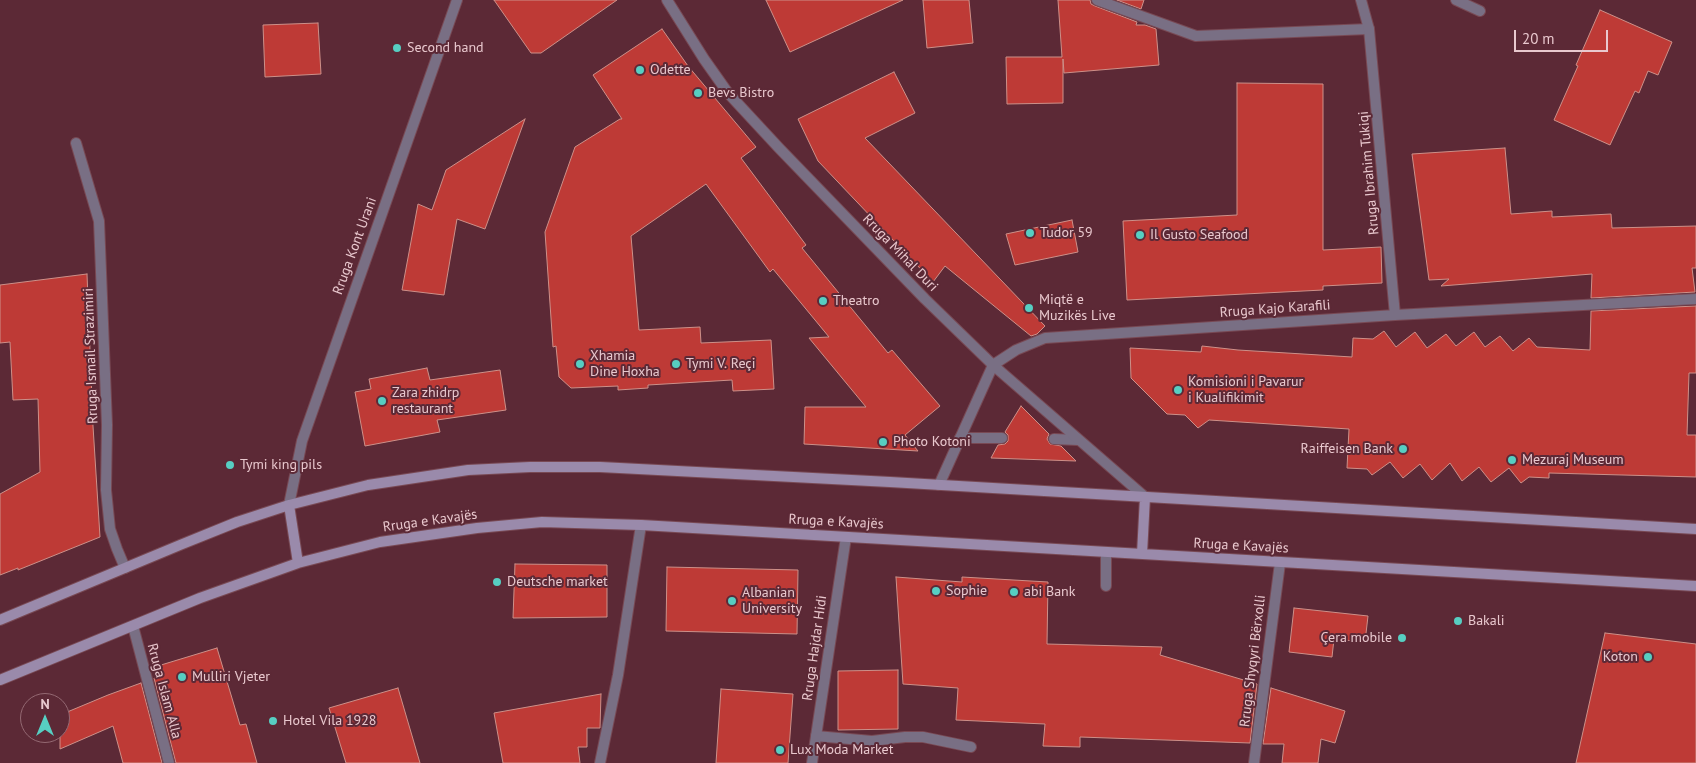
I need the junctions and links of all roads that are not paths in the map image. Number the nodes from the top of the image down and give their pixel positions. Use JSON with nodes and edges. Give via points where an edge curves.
{"nodes":[{"id":1,"x":457,"y":0,"type":"edge"},
{"id":2,"x":667,"y":0,"type":"edge"},
{"id":3,"x":1097,"y":0,"type":"edge"},
{"id":4,"x":1361,"y":0,"type":"edge"},
{"id":5,"x":1456,"y":0,"type":"edge"},
{"id":6,"x":1480,"y":11,"type":"dead end"},
{"id":7,"x":1369,"y":29,"type":"junction"},
{"id":8,"x":76,"y":143,"type":"dead end"},
{"id":9,"x":1696,"y":299,"type":"edge"},
{"id":10,"x":1396,"y":315,"type":"junction"},
{"id":11,"x":994,"y":365,"type":"junction"},
{"id":12,"x":960,"y":438,"type":"junction"},
{"id":13,"x":1002,"y":438,"type":"dead end"},
{"id":14,"x":1054,"y":439,"type":"dead end"},
{"id":15,"x":1078,"y":440,"type":"junction"},
{"id":16,"x":939,"y":485,"type":"junction"},
{"id":17,"x":1145,"y":497,"type":"junction"},
{"id":18,"x":289,"y":505,"type":"junction"},
{"id":19,"x":641,"y":524,"type":"junction"},
{"id":20,"x":1696,"y":529,"type":"edge"},
{"id":21,"x":846,"y":536,"type":"junction"},
{"id":22,"x":1106,"y":552,"type":"junction"},
{"id":23,"x":1142,"y":554,"type":"junction"},
{"id":24,"x":298,"y":563,"type":"junction"},
{"id":25,"x":1280,"y":563,"type":"junction"},
{"id":26,"x":125,"y":568,"type":"junction"},
{"id":27,"x":1106,"y":586,"type":"dead end"},
{"id":28,"x":1696,"y":586,"type":"edge"},
{"id":29,"x":0,"y":620,"type":"edge"},
{"id":30,"x":133,"y":626,"type":"junction"},
{"id":31,"x":0,"y":680,"type":"edge"},
{"id":32,"x":816,"y":736,"type":"junction"},
{"id":33,"x":971,"y":747,"type":"dead end"},
{"id":34,"x":169,"y":763,"type":"edge"},
{"id":35,"x":600,"y":763,"type":"edge"},
{"id":36,"x":812,"y":763,"type":"edge"},
{"id":37,"x":1254,"y":763,"type":"edge"}],
"edges":[{"from":1,"to":18,"type":"street","name":"Rruga Kont Urani","via":[[302,440]]},
{"from":2,"to":11,"type":"street","name":"Rruga Mihal Duri","via":[[728,94],[925,299]]},
{"from":3,"to":7,"type":"street","via":[[1196,36]]},
{"from":4,"to":7,"type":"street","name":"Rruga Ibrahim Tukiqi"},
{"from":5,"to":6,"type":"street"},
{"from":7,"to":10,"type":"street","name":"Rruga Ibrahim Tukiqi"},
{"from":8,"to":26,"type":"street","name":"Rruga Ismail Strazimiri","via":[[99,221],[107,425],[106,490],[110,529]]},
{"from":9,"to":10,"type":"street","name":"Rruga Kajo Karafili"},
{"from":10,"to":11,"type":"street","name":"Rruga Kajo Karafili","via":[[1045,338],[1016,350]]},
{"from":11,"to":12,"type":"street"},
{"from":11,"to":15,"type":"street","name":"Rruga Mihal Duri"},
{"from":12,"to":13,"type":"street"},
{"from":12,"to":16,"type":"street"},
{"from":14,"to":15,"type":"street"},
{"from":15,"to":17,"type":"street","name":"Rruga Mihal Duri"},
{"from":16,"to":17,"type":"main road"},
{"from":16,"to":18,"type":"main road","via":[[600,467],[530,467],[468,470],[368,485]]},
{"from":17,"to":20,"type":"main road"},
{"from":17,"to":23,"type":"main road"},
{"from":18,"to":24,"type":"main road"},
{"from":18,"to":26,"type":"main road"},
{"from":19,"to":21,"type":"main road","name":"Rruga e Kavajës"},
{"from":19,"to":24,"type":"main road","name":"Rruga e Kavajës","via":[[542,522],[477,528],[380,542]]},
{"from":19,"to":35,"type":"street","via":[[618,675]]},
{"from":21,"to":22,"type":"main road","name":"Rruga e Kavajës"},
{"from":21,"to":32,"type":"street","name":"Rruga Hajdar Hidi"},
{"from":22,"to":23,"type":"main road","name":"Rruga e Kavajës"},
{"from":22,"to":27,"type":"street"},
{"from":23,"to":25,"type":"main road","name":"Rruga e Kavajës"},
{"from":24,"to":30,"type":"main road","name":"Rruga e Kavajës"},
{"from":25,"to":28,"type":"main road","name":"Rruga e Kavajës"},
{"from":25,"to":37,"type":"street","name":"Rruga Shyqyri Bërxolli"},
{"from":26,"to":29,"type":"main road"},
{"from":30,"to":31,"type":"main road","name":"Rruga e Kavajës"},
{"from":30,"to":34,"type":"street","name":"Rruga Islam Alla"},
{"from":32,"to":33,"type":"street","via":[[872,741],[923,737]]},
{"from":32,"to":36,"type":"street","name":"Rruga Hajdar Hidi"}]}
